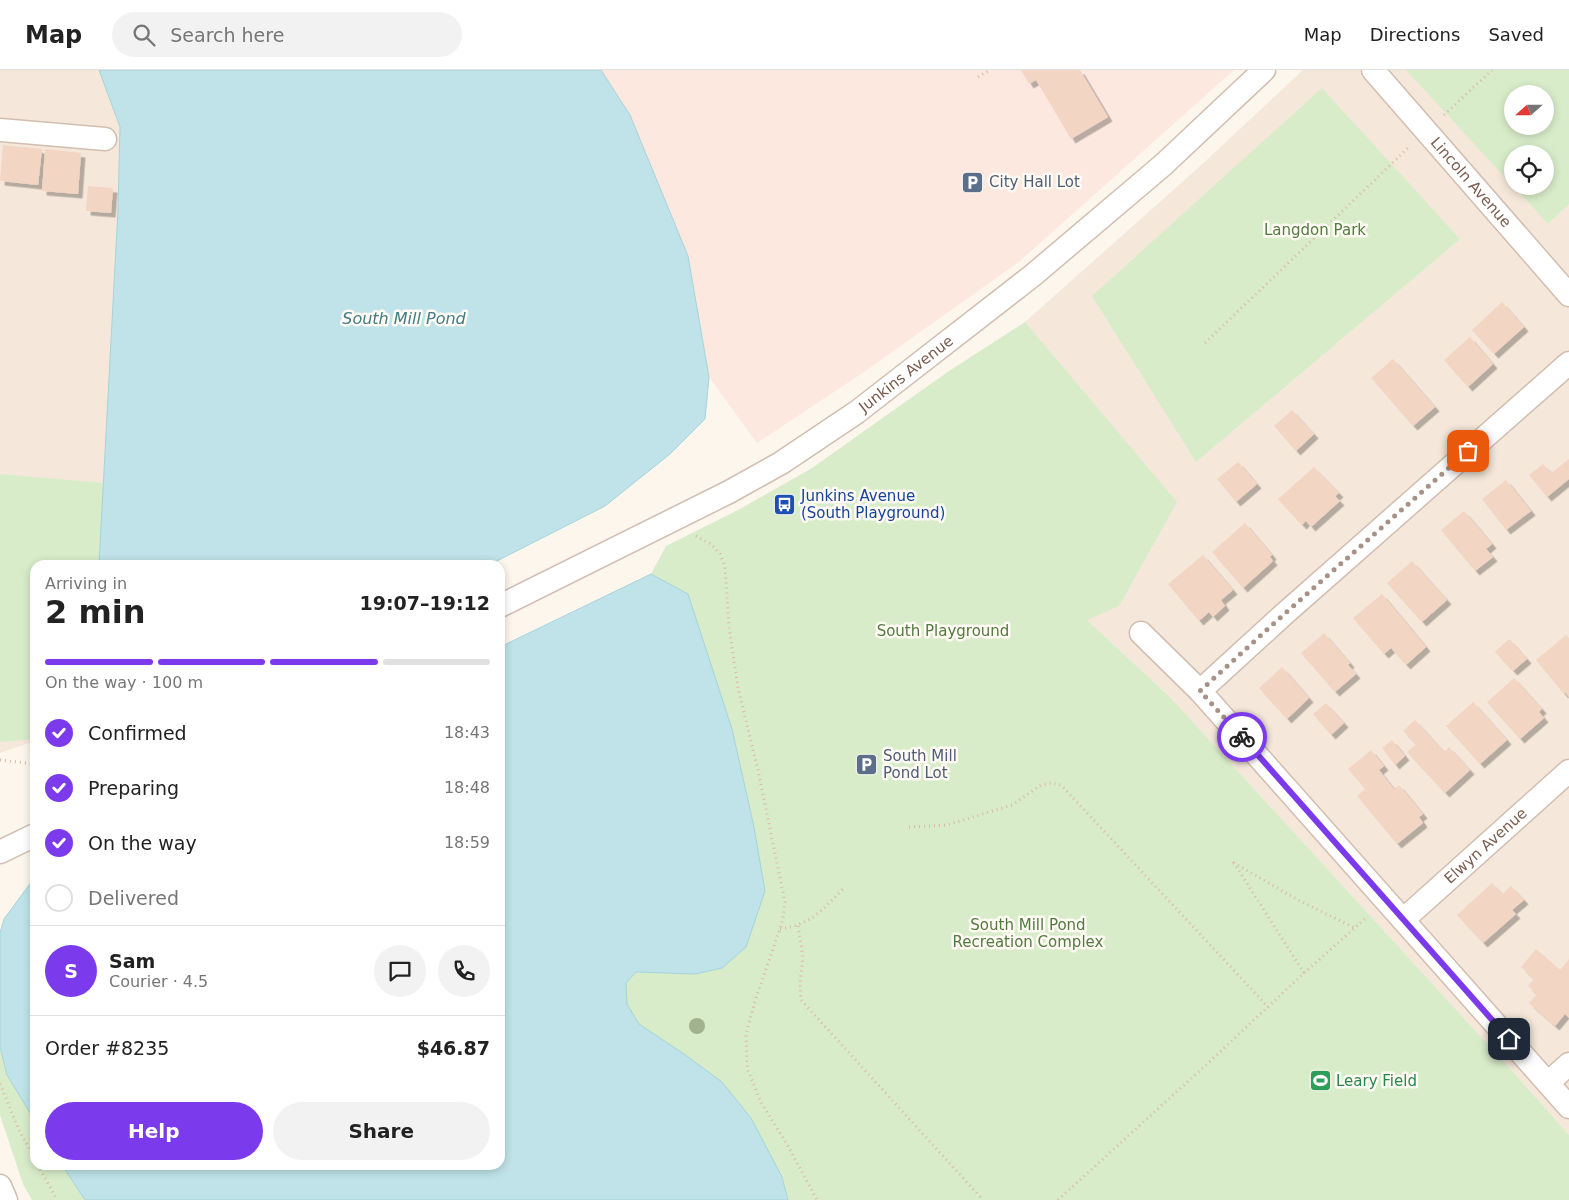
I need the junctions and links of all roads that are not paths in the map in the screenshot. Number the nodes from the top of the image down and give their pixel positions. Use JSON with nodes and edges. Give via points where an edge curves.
{"nodes":[{"id":1,"x":1264,"y":70,"type":"edge"},
{"id":2,"x":1373,"y":70,"type":"edge"},
{"id":3,"x":0,"y":130,"type":"edge"},
{"id":4,"x":105,"y":139,"type":"dead end"},
{"id":5,"x":1569,"y":295,"type":"edge"},
{"id":6,"x":1569,"y":363,"type":"edge"},
{"id":7,"x":505,"y":604,"type":"edge"},
{"id":8,"x":1141,"y":633,"type":"dead end"},
{"id":9,"x":1200,"y":691,"type":"junction"},
{"id":10,"x":1569,"y":772,"type":"edge"},
{"id":11,"x":30,"y":837,"type":"edge"},
{"id":12,"x":0,"y":852,"type":"edge"},
{"id":13,"x":1403,"y":920,"type":"junction"},
{"id":14,"x":1569,"y":1064,"type":"edge"},
{"id":15,"x":1548,"y":1083,"type":"junction"},
{"id":16,"x":1569,"y":1107,"type":"edge"},
{"id":17,"x":0,"y":1186,"type":"edge"},
{"id":18,"x":6,"y":1200,"type":"edge"}],
"edges":[{"from":1,"to":7,"type":"street","name":"Junkins Avenue","via":[[1163,165],[1032,276],[844,421],[782,463],[729,492]]},
{"from":2,"to":5,"type":"street","name":"Lincoln Avenue"},
{"from":3,"to":4,"type":"street"},
{"from":6,"to":9,"type":"street"},
{"from":8,"to":9,"type":"street"},
{"from":9,"to":13,"type":"street"},
{"from":10,"to":13,"type":"street","name":"Elwyn Avenue"},
{"from":11,"to":12,"type":"street"},
{"from":13,"to":15,"type":"street"},
{"from":14,"to":15,"type":"street"},
{"from":15,"to":16,"type":"street"},
{"from":17,"to":18,"type":"street"}]}
